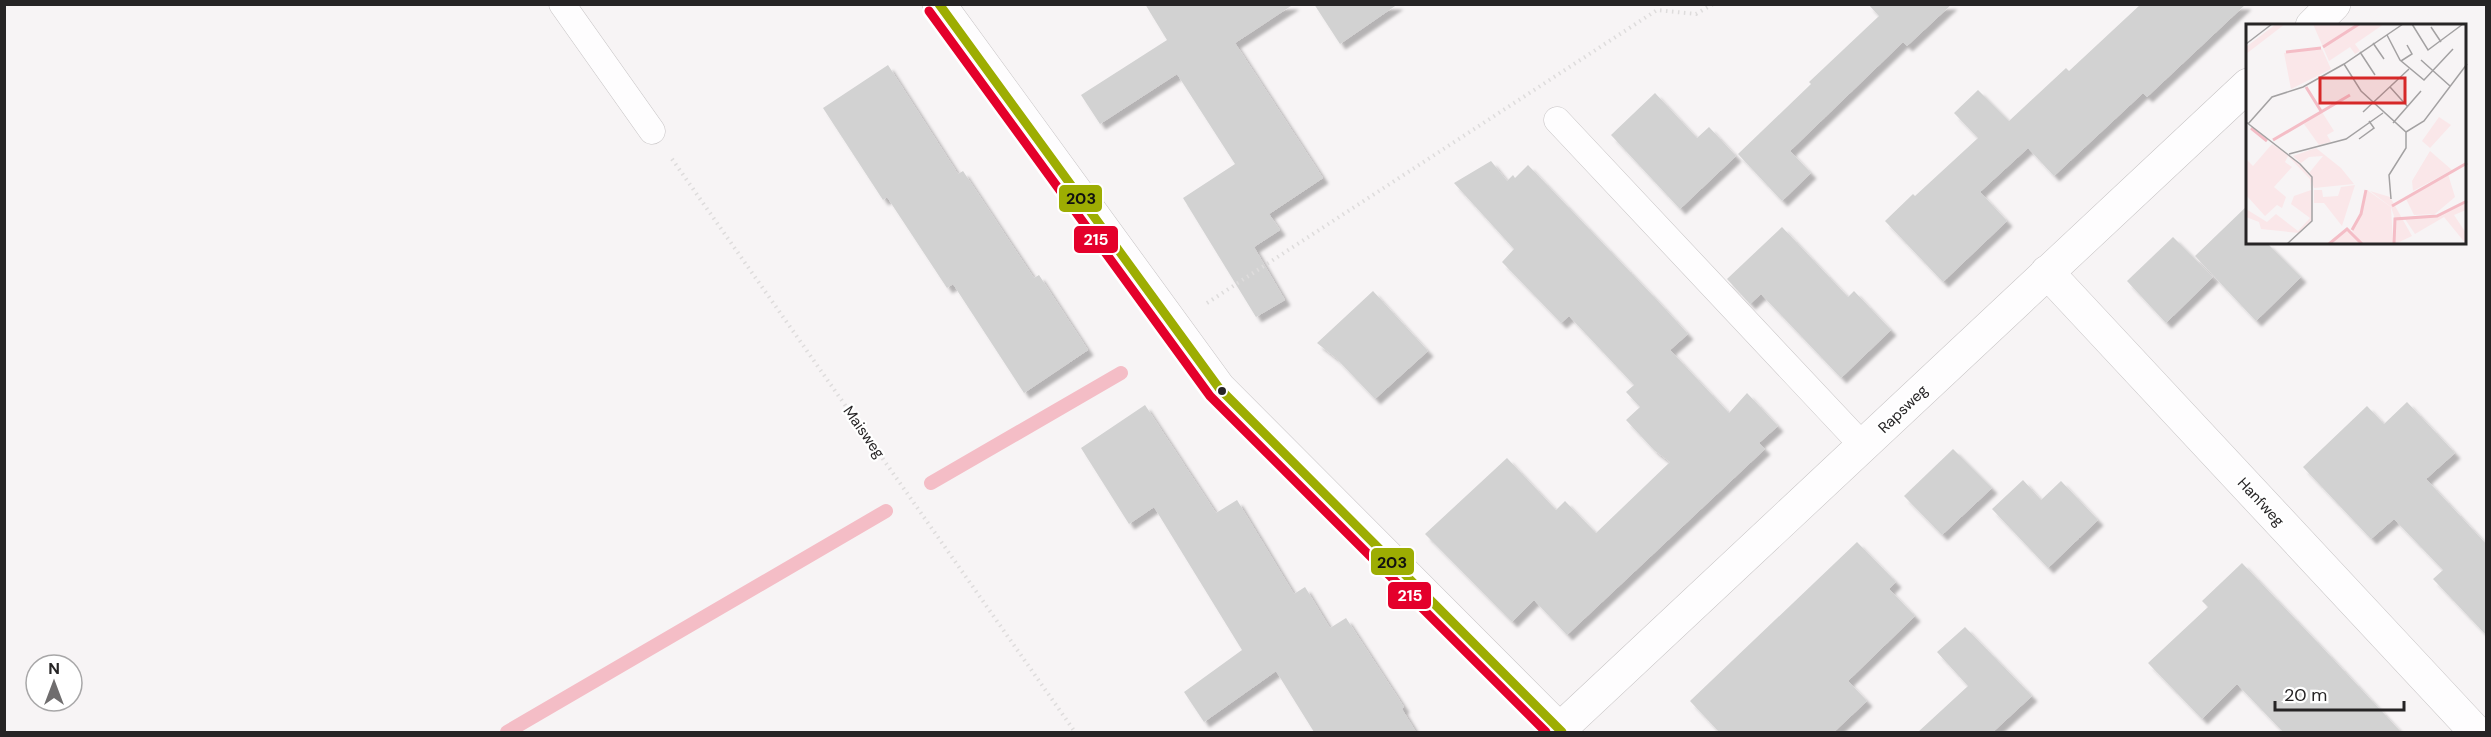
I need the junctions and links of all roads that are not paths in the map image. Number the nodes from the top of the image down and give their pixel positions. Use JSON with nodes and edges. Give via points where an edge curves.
{"nodes":[{"id":1,"x":562,"y":4,"type":"edge"},
{"id":2,"x":939,"y":4,"type":"edge"},
{"id":3,"x":2334,"y":4,"type":"edge"},
{"id":4,"x":2314,"y":24,"type":"edge"},
{"id":5,"x":2246,"y":87,"type":"edge"},
{"id":6,"x":1557,"y":120,"type":"dead end"},
{"id":7,"x":652,"y":131,"type":"road end"},
{"id":8,"x":2047,"y":272,"type":"junction"},
{"id":9,"x":1864,"y":447,"type":"junction"},
{"id":10,"x":1560,"y":732,"type":"edge"},
{"id":11,"x":2476,"y":732,"type":"edge"}],
"edges":[{"from":1,"to":7,"type":"lane"},
{"from":2,"to":10,"type":"street","via":[[1219,388]]},
{"from":3,"to":4,"type":"street"},
{"from":5,"to":8,"type":"street","name":"Rapsweg"},
{"from":6,"to":9,"type":"lane"},
{"from":8,"to":9,"type":"street","name":"Rapsweg"},
{"from":8,"to":11,"type":"street","name":"Hanfweg"},
{"from":9,"to":10,"type":"street","name":"Rapsweg"}]}
